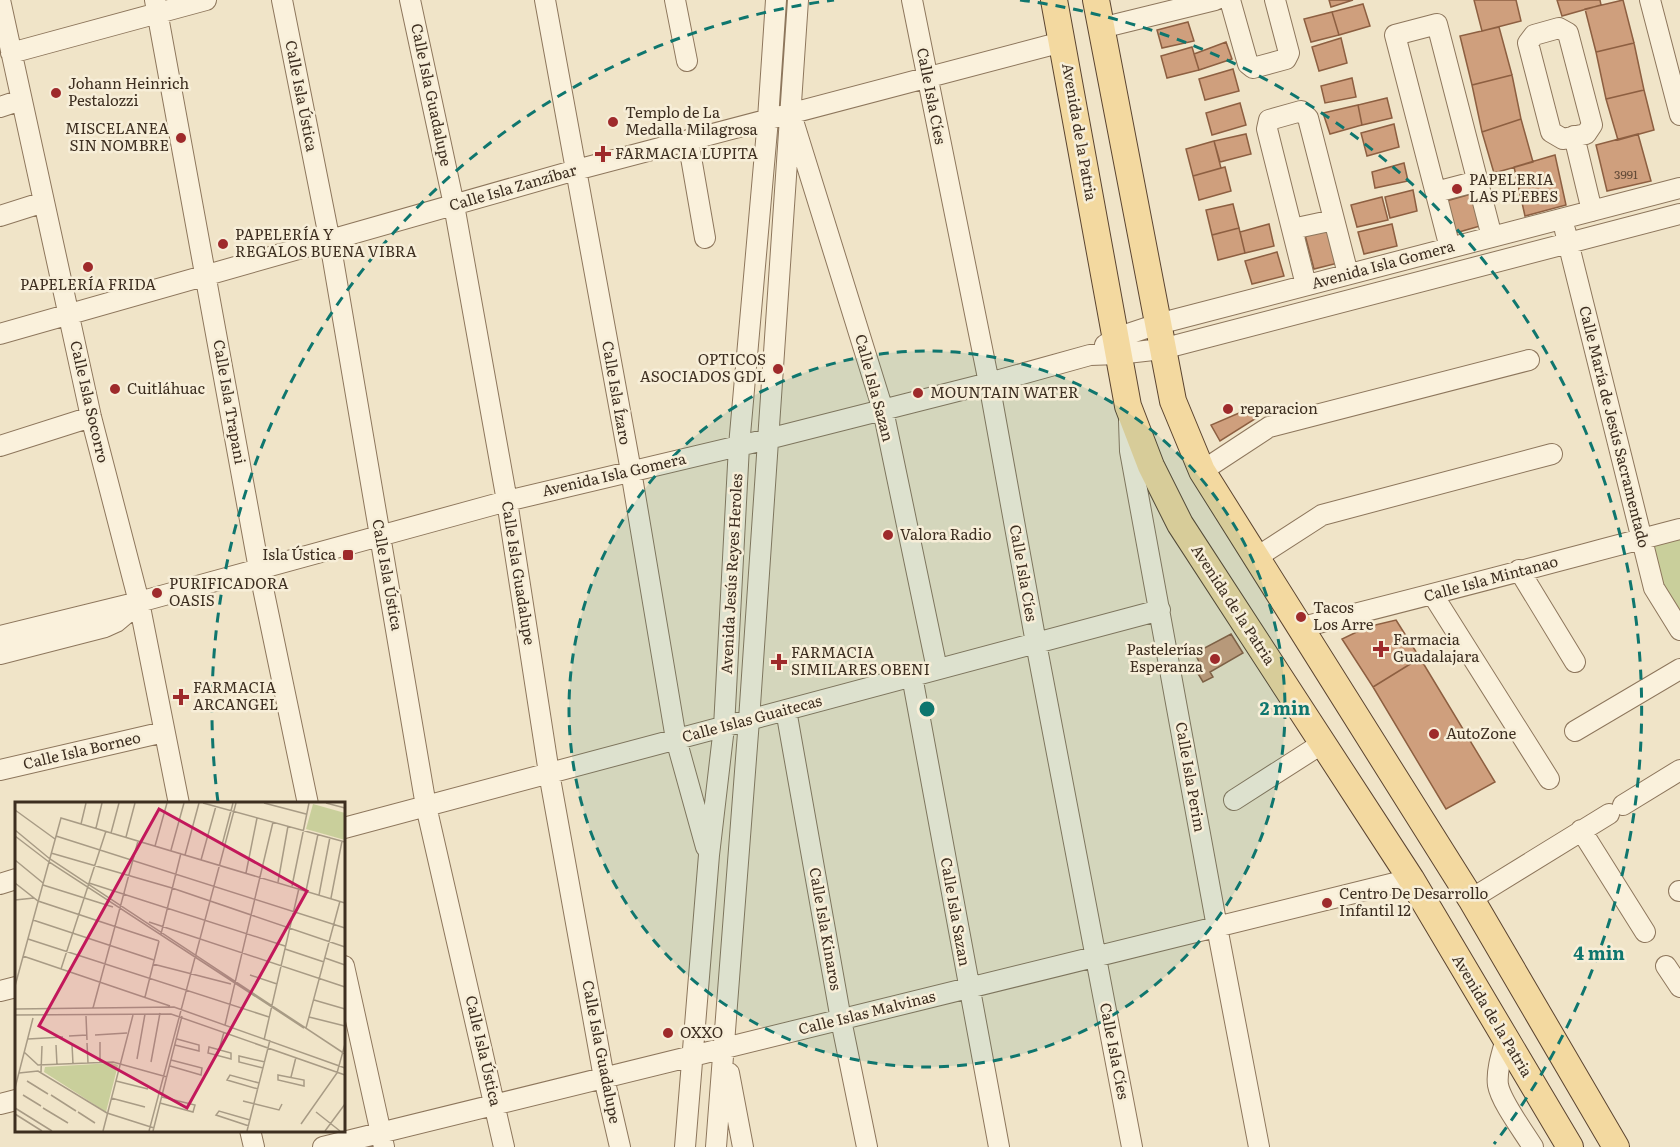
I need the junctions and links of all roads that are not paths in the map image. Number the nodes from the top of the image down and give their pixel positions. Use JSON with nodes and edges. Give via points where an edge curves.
{"nodes":[{"id":1,"x":206,"y":0,"type":"edge"},
{"id":2,"x":282,"y":0,"type":"edge"},
{"id":3,"x":410,"y":0,"type":"edge"},
{"id":4,"x":545,"y":0,"type":"edge"},
{"id":5,"x":675,"y":0,"type":"edge"},
{"id":6,"x":776,"y":0,"type":"edge"},
{"id":7,"x":798,"y":0,"type":"edge"},
{"id":8,"x":912,"y":0,"type":"edge"},
{"id":9,"x":1054,"y":0,"type":"edge"},
{"id":10,"x":1161,"y":0,"type":"edge"},
{"id":11,"x":1215,"y":0,"type":"edge"},
{"id":12,"x":1230,"y":0,"type":"edge"},
{"id":13,"x":1275,"y":0,"type":"edge"},
{"id":14,"x":1650,"y":0,"type":"edge"},
{"id":15,"x":0,"y":3,"type":"edge"},
{"id":16,"x":156,"y":7,"type":"edge"},
{"id":17,"x":1099,"y":15,"type":"edge"},
{"id":18,"x":1062,"y":42,"type":"junction"},
{"id":19,"x":11,"y":53,"type":"junction"},
{"id":20,"x":687,"y":61,"type":"dead end"},
{"id":21,"x":927,"y":76,"type":"junction"},
{"id":22,"x":21,"y":100,"type":"junction"},
{"id":23,"x":0,"y":107,"type":"edge"},
{"id":24,"x":791,"y":112,"type":"junction"},
{"id":25,"x":1680,"y":115,"type":"edge"},
{"id":26,"x":768,"y":119,"type":"junction"},
{"id":27,"x":1575,"y":136,"type":"junction"},
{"id":28,"x":688,"y":140,"type":"junction"},
{"id":29,"x":576,"y":170,"type":"junction"},
{"id":30,"x":1478,"y":181,"type":"junction"},
{"id":31,"x":1680,"y":188,"type":"edge"},
{"id":32,"x":1436,"y":192,"type":"junction"},
{"id":33,"x":44,"y":202,"type":"junction"},
{"id":34,"x":454,"y":205,"type":"junction"},
{"id":35,"x":1592,"y":211,"type":"junction"},
{"id":36,"x":1680,"y":214,"type":"edge"},
{"id":37,"x":0,"y":216,"type":"edge"},
{"id":38,"x":1562,"y":219,"type":"junction"},
{"id":39,"x":1334,"y":220,"type":"junction"},
{"id":40,"x":1292,"y":229,"type":"junction"},
{"id":41,"x":1492,"y":237,"type":"junction"},
{"id":42,"x":705,"y":238,"type":"dead end"},
{"id":43,"x":330,"y":242,"type":"junction"},
{"id":44,"x":1568,"y":243,"type":"junction"},
{"id":45,"x":1450,"y":248,"type":"junction"},
{"id":46,"x":1348,"y":274,"type":"junction"},
{"id":47,"x":206,"y":276,"type":"junction"},
{"id":48,"x":1306,"y":285,"type":"junction"},
{"id":49,"x":69,"y":314,"type":"junction"},
{"id":50,"x":1158,"y":324,"type":"junction"},
{"id":51,"x":0,"y":334,"type":"edge"},
{"id":52,"x":1117,"y":346,"type":"junction"},
{"id":53,"x":1162,"y":349,"type":"junction"},
{"id":54,"x":1529,"y":360,"type":"dead end"},
{"id":55,"x":989,"y":383,"type":"junction"},
{"id":56,"x":1128,"y":406,"type":"junction"},
{"id":57,"x":883,"y":410,"type":"junction"},
{"id":58,"x":92,"y":417,"type":"junction"},
{"id":59,"x":768,"y":439,"type":"junction"},
{"id":60,"x":0,"y":446,"type":"edge"},
{"id":61,"x":739,"y":446,"type":"junction"},
{"id":62,"x":1552,"y":454,"type":"dead end"},
{"id":63,"x":631,"y":471,"type":"junction"},
{"id":64,"x":1202,"y":471,"type":"junction"},
{"id":65,"x":507,"y":501,"type":"junction"},
{"id":66,"x":1680,"y":529,"type":"edge"},
{"id":67,"x":380,"y":535,"type":"junction"},
{"id":68,"x":1641,"y":539,"type":"junction"},
{"id":69,"x":1257,"y":557,"type":"junction"},
{"id":70,"x":259,"y":568,"type":"junction"},
{"id":71,"x":1519,"y":570,"type":"junction"},
{"id":72,"x":1433,"y":595,"type":"junction"},
{"id":73,"x":139,"y":602,"type":"junction"},
{"id":74,"x":1160,"y":610,"type":"junction"},
{"id":75,"x":1302,"y":627,"type":"junction"},
{"id":76,"x":1680,"y":630,"type":"edge"},
{"id":77,"x":0,"y":636,"type":"edge"},
{"id":78,"x":1036,"y":643,"type":"junction"},
{"id":79,"x":0,"y":654,"type":"edge"},
{"id":80,"x":1575,"y":663,"type":"dead end"},
{"id":81,"x":937,"y":669,"type":"junction"},
{"id":82,"x":1680,"y":669,"type":"edge"},
{"id":83,"x":912,"y":676,"type":"junction"},
{"id":84,"x":786,"y":710,"type":"junction"},
{"id":85,"x":749,"y":720,"type":"junction"},
{"id":86,"x":724,"y":727,"type":"junction"},
{"id":87,"x":1575,"y":731,"type":"dead end"},
{"id":88,"x":164,"y":732,"type":"junction"},
{"id":89,"x":676,"y":739,"type":"junction"},
{"id":90,"x":1323,"y":743,"type":"junction"},
{"id":91,"x":0,"y":770,"type":"edge"},
{"id":92,"x":1680,"y":770,"type":"edge"},
{"id":93,"x":549,"y":773,"type":"junction"},
{"id":94,"x":1549,"y":779,"type":"dead end"},
{"id":95,"x":1234,"y":800,"type":"dead end"},
{"id":96,"x":179,"y":802,"type":"edge"},
{"id":97,"x":308,"y":802,"type":"edge"},
{"id":98,"x":426,"y":806,"type":"junction"},
{"id":99,"x":345,"y":828,"type":"edge"},
{"id":100,"x":1581,"y":830,"type":"junction"},
{"id":101,"x":709,"y":855,"type":"junction"},
{"id":102,"x":15,"y":879,"type":"edge"},
{"id":103,"x":1411,"y":879,"type":"junction"},
{"id":104,"x":0,"y":884,"type":"edge"},
{"id":105,"x":1471,"y":899,"type":"junction"},
{"id":106,"x":1217,"y":927,"type":"junction"},
{"id":107,"x":1645,"y":932,"type":"dead end"},
{"id":108,"x":1096,"y":957,"type":"junction"},
{"id":109,"x":1666,"y":966,"type":"dead end"},
{"id":110,"x":345,"y":971,"type":"edge"},
{"id":111,"x":15,"y":987,"type":"edge"},
{"id":112,"x":1680,"y":987,"type":"edge"},
{"id":113,"x":969,"y":988,"type":"junction"},
{"id":114,"x":0,"y":991,"type":"edge"},
{"id":115,"x":841,"y":1020,"type":"junction"},
{"id":116,"x":1506,"y":1039,"type":"junction"},
{"id":117,"x":724,"y":1048,"type":"junction"},
{"id":118,"x":692,"y":1056,"type":"junction"},
{"id":119,"x":604,"y":1078,"type":"junction"},
{"id":120,"x":15,"y":1100,"type":"edge"},
{"id":121,"x":0,"y":1104,"type":"edge"},
{"id":122,"x":495,"y":1105,"type":"junction"},
{"id":123,"x":250,"y":1132,"type":"edge"},
{"id":124,"x":382,"y":1140,"type":"edge"},
{"id":125,"x":254,"y":1147,"type":"edge"},
{"id":126,"x":323,"y":1147,"type":"edge"},
{"id":127,"x":504,"y":1147,"type":"edge"},
{"id":128,"x":620,"y":1147,"type":"edge"},
{"id":129,"x":685,"y":1147,"type":"edge"},
{"id":130,"x":716,"y":1147,"type":"edge"},
{"id":131,"x":743,"y":1147,"type":"edge"},
{"id":132,"x":867,"y":1147,"type":"edge"},
{"id":133,"x":999,"y":1147,"type":"edge"},
{"id":134,"x":1132,"y":1147,"type":"edge"},
{"id":135,"x":1259,"y":1147,"type":"edge"},
{"id":136,"x":1533,"y":1147,"type":"edge"},
{"id":137,"x":1570,"y":1147,"type":"edge"},
{"id":138,"x":1616,"y":1147,"type":"edge"}],
"edges":[{"from":1,"to":16,"type":"street"},
{"from":2,"to":43,"type":"street","name":"Calle Isla Ústica"},
{"from":3,"to":34,"type":"street","name":"Calle Isla Guadalupe"},
{"from":4,"to":29,"type":"street","name":"Calle Isla Ízaro"},
{"from":5,"to":20,"type":"street"},
{"from":6,"to":26,"type":"street","name":"Avenida Jesús Reyes Heroles"},
{"from":7,"to":24,"type":"street","name":"Avenida Jesús Reyes Heroles"},
{"from":8,"to":21,"type":"street","name":"Calle Isla Cíes"},
{"from":9,"to":18,"type":"main road","name":"Avenida de la Patria"},
{"from":10,"to":17,"type":"street"},
{"from":11,"to":17,"type":"street"},
{"from":12,"to":13,"type":"street","via":[[1248,63],[1253,68],[1286,59],[1289,53]]},
{"from":14,"to":25,"type":"street"},
{"from":15,"to":19,"type":"street","name":"Calle Isla Socorro"},
{"from":16,"to":19,"type":"street"},
{"from":16,"to":47,"type":"street","name":"Calle Isla Trapani"},
{"from":17,"to":50,"type":"main road"},
{"from":18,"to":21,"type":"street","name":"Calle Isla Zanzíbar"},
{"from":18,"to":52,"type":"main road","name":"Avenida de la Patria"},
{"from":19,"to":22,"type":"street","name":"Calle Isla Socorro"},
{"from":21,"to":24,"type":"street","name":"Calle Isla Zanzíbar"},
{"from":21,"to":55,"type":"street","name":"Calle Isla Cíes"},
{"from":22,"to":23,"type":"street"},
{"from":22,"to":33,"type":"street","name":"Calle Isla Socorro"},
{"from":24,"to":26,"type":"street","name":"Calle Isla Zanzíbar"},
{"from":24,"to":57,"type":"street","name":"Calle Isla Sazan"},
{"from":24,"to":59,"type":"street","name":"Avenida Jesús Reyes Heroles"},
{"from":26,"to":28,"type":"street","name":"Calle Isla Zanzíbar"},
{"from":26,"to":61,"type":"street","name":"Avenida Jesús Reyes Heroles"},
{"from":27,"to":27,"type":"street","via":[[1563,139],[1551,132],[1528,43],[1534,35],[1559,28],[1568,33],[1592,125],[1586,134]]},
{"from":27,"to":35,"type":"street"},
{"from":28,"to":29,"type":"street","name":"Calle Isla Zanzíbar"},
{"from":28,"to":42,"type":"street"},
{"from":29,"to":34,"type":"street","name":"Calle Isla Zanzíbar"},
{"from":29,"to":63,"type":"street","name":"Calle Isla Ízaro"},
{"from":30,"to":32,"type":"street"},
{"from":30,"to":32,"type":"street","via":[[1437,24],[1395,35]]},
{"from":30,"to":41,"type":"street"},
{"from":31,"to":35,"type":"street","name":"Avenida Isla Gomera"},
{"from":32,"to":45,"type":"street"},
{"from":33,"to":37,"type":"street"},
{"from":33,"to":49,"type":"street","name":"Calle Isla Socorro"},
{"from":34,"to":43,"type":"street","name":"Calle Isla Zanzíbar"},
{"from":34,"to":65,"type":"street","name":"Calle Isla Guadalupe"},
{"from":35,"to":38,"type":"street","name":"Avenida Isla Gomera"},
{"from":36,"to":44,"type":"street","name":"Avenida Isla Gomera"},
{"from":38,"to":41,"type":"street","name":"Avenida Isla Gomera"},
{"from":38,"to":44,"type":"street","name":"Calle María de Jesús Sacramentado"},
{"from":39,"to":40,"type":"street"},
{"from":39,"to":40,"type":"street","via":[[1308,117],[1301,111],[1269,120],[1267,129]]},
{"from":39,"to":46,"type":"street"},
{"from":40,"to":48,"type":"street"},
{"from":41,"to":45,"type":"street","name":"Avenida Isla Gomera"},
{"from":43,"to":47,"type":"street","name":"Calle Isla Zanzíbar"},
{"from":43,"to":67,"type":"street","name":"Calle Isla Ústica"},
{"from":44,"to":53,"type":"street","name":"Avenida Isla Gomera"},
{"from":44,"to":68,"type":"street","name":"Calle María de Jesús Sacramentado"},
{"from":45,"to":46,"type":"street","name":"Avenida Isla Gomera"},
{"from":46,"to":48,"type":"street","name":"Avenida Isla Gomera"},
{"from":47,"to":49,"type":"street","name":"Calle Isla Zanzíbar"},
{"from":47,"to":70,"type":"street","name":"Calle Isla Trapani"},
{"from":48,"to":50,"type":"street","name":"Avenida Isla Gomera"},
{"from":49,"to":51,"type":"street","name":"Calle Isla Zanzíbar"},
{"from":49,"to":58,"type":"street","name":"Calle Isla Socorro"},
{"from":50,"to":52,"type":"street","name":"Avenida Isla Gomera"},
{"from":50,"to":53,"type":"main road"},
{"from":52,"to":53,"type":"street","name":"Avenida Isla Gomera"},
{"from":52,"to":55,"type":"street","name":"Avenida Isla Gomera"},
{"from":52,"to":56,"type":"main road","name":"Avenida de la Patria"},
{"from":53,"to":64,"type":"main road","via":[[1173,401]]},
{"from":54,"to":64,"type":"street","via":[[1269,427]]},
{"from":55,"to":57,"type":"street","name":"Avenida Isla Gomera"},
{"from":55,"to":78,"type":"street","name":"Calle Isla Cíes"},
{"from":56,"to":74,"type":"street","name":"Calle Isla Perim","via":[[1130,452]]},
{"from":56,"to":90,"type":"main road","name":"Avenida de la Patria","via":[[1151,466],[1180,524]]},
{"from":57,"to":59,"type":"street","name":"Avenida Isla Gomera"},
{"from":57,"to":81,"type":"street","name":"Calle Isla Sazan"},
{"from":58,"to":60,"type":"street"},
{"from":58,"to":73,"type":"street","name":"Calle Isla Socorro"},
{"from":59,"to":61,"type":"street","name":"Avenida Isla Gomera"},
{"from":59,"to":85,"type":"street","name":"Avenida Jesús Reyes Heroles"},
{"from":61,"to":63,"type":"street","name":"Avenida Isla Gomera"},
{"from":61,"to":86,"type":"street","name":"Avenida Jesús Reyes Heroles"},
{"from":62,"to":69,"type":"street","via":[[1322,515]]},
{"from":63,"to":65,"type":"street","name":"Avenida Isla Gomera"},
{"from":63,"to":89,"type":"street","name":"Calle Isla Ízaro"},
{"from":64,"to":69,"type":"main road"},
{"from":65,"to":67,"type":"street","name":"Avenida Isla Gomera"},
{"from":65,"to":93,"type":"street","name":"Calle Isla Guadalupe"},
{"from":66,"to":68,"type":"street","name":"Calle Isla Mintanao"},
{"from":67,"to":70,"type":"street","name":"Avenida Isla Gomera"},
{"from":67,"to":98,"type":"street","name":"Calle Isla Ústica"},
{"from":68,"to":71,"type":"street","name":"Calle Isla Mintanao"},
{"from":68,"to":76,"type":"street","name":"Calle María de Jesús Sacramentado","via":[[1654,588]]},
{"from":69,"to":75,"type":"main road"},
{"from":70,"to":73,"type":"street","name":"Avenida Isla Gomera"},
{"from":70,"to":97,"type":"street","name":"Calle Isla Trapani"},
{"from":71,"to":72,"type":"street","name":"Calle Isla Mintanao"},
{"from":71,"to":80,"type":"street"},
{"from":72,"to":75,"type":"street","name":"Calle Isla Mintanao"},
{"from":72,"to":94,"type":"street"},
{"from":73,"to":77,"type":"street","name":"Avenida Isla Gomera"},
{"from":73,"to":79,"type":"street","name":"Avenida Isla Gomera","via":[[105,627]]},
{"from":73,"to":88,"type":"street","name":"Calle Isla Socorro"},
{"from":74,"to":78,"type":"street","name":"Calle Islas Guaitecas"},
{"from":74,"to":106,"type":"street","name":"Calle Isla Perim"},
{"from":75,"to":105,"type":"main road"},
{"from":78,"to":81,"type":"street","name":"Calle Islas Guaitecas"},
{"from":78,"to":108,"type":"street","name":"Calle Isla Cíes"},
{"from":81,"to":83,"type":"street","name":"Calle Islas Guaitecas"},
{"from":82,"to":87,"type":"street"},
{"from":83,"to":84,"type":"street","name":"Calle Islas Guaitecas"},
{"from":83,"to":113,"type":"street","name":"Calle Isla Sazan"},
{"from":84,"to":85,"type":"street","name":"Calle Islas Guaitecas"},
{"from":84,"to":115,"type":"street","name":"Calle Isla Kinaros"},
{"from":85,"to":86,"type":"street","name":"Calle Islas Guaitecas"},
{"from":85,"to":117,"type":"street","name":"Avenida Jesús Reyes Heroles"},
{"from":86,"to":89,"type":"street","name":"Calle Islas Guaitecas"},
{"from":86,"to":101,"type":"street","name":"Avenida Jesús Reyes Heroles"},
{"from":88,"to":91,"type":"street","name":"Calle Isla Borneo"},
{"from":88,"to":96,"type":"street","name":"Calle Isla Socorro"},
{"from":89,"to":93,"type":"street","name":"Calle Islas Guaitecas"},
{"from":89,"to":101,"type":"street","name":"Calle Isla Ízaro"},
{"from":90,"to":95,"type":"street"},
{"from":90,"to":103,"type":"main road","name":"Avenida de la Patria"},
{"from":92,"to":100,"type":"street"},
{"from":93,"to":98,"type":"street","name":"Calle Islas Guaitecas"},
{"from":93,"to":119,"type":"street","name":"Calle Isla Guadalupe"},
{"from":98,"to":99,"type":"street","name":"Calle Islas Guaitecas"},
{"from":98,"to":122,"type":"street","name":"Calle Isla Ústica"},
{"from":100,"to":105,"type":"street"},
{"from":100,"to":107,"type":"street"},
{"from":101,"to":118,"type":"street","name":"Avenida Jesús Reyes Heroles"},
{"from":102,"to":104,"type":"street"},
{"from":103,"to":106,"type":"street","name":"Calle Islas Malvinas"},
{"from":103,"to":116,"type":"main road","name":"Avenida de la Patria"},
{"from":105,"to":138,"type":"main road"},
{"from":106,"to":108,"type":"street","name":"Calle Islas Malvinas"},
{"from":106,"to":135,"type":"street","name":"Calle Isla Perim"},
{"from":108,"to":113,"type":"street","name":"Calle Islas Malvinas"},
{"from":108,"to":134,"type":"street","name":"Calle Isla Cíes"},
{"from":109,"to":112,"type":"street"},
{"from":110,"to":124,"type":"street"},
{"from":111,"to":114,"type":"street"},
{"from":113,"to":115,"type":"street","name":"Calle Islas Malvinas"},
{"from":113,"to":133,"type":"street","name":"Calle Isla Sazan"},
{"from":115,"to":117,"type":"street","name":"Calle Islas Malvinas"},
{"from":115,"to":132,"type":"street","name":"Calle Isla Kinaros"},
{"from":116,"to":136,"type":"street","via":[[1498,1085]]},
{"from":116,"to":137,"type":"main road","name":"Avenida de la Patria"},
{"from":117,"to":118,"type":"street","name":"Calle Islas Malvinas"},
{"from":117,"to":130,"type":"street","name":"Avenida Jesús Reyes Heroles"},
{"from":117,"to":131,"type":"street"},
{"from":118,"to":119,"type":"street","name":"Calle Islas Malvinas"},
{"from":118,"to":129,"type":"street","name":"Avenida Jesús Reyes Heroles"},
{"from":119,"to":122,"type":"street","name":"Calle Islas Malvinas"},
{"from":119,"to":128,"type":"street","name":"Calle Isla Guadalupe"},
{"from":120,"to":121,"type":"street"},
{"from":122,"to":124,"type":"street","name":"Calle Islas Malvinas"},
{"from":122,"to":127,"type":"street","name":"Calle Isla Ústica"},
{"from":123,"to":125,"type":"street"},
{"from":124,"to":126,"type":"street","name":"Calle Islas Malvinas"}]}
